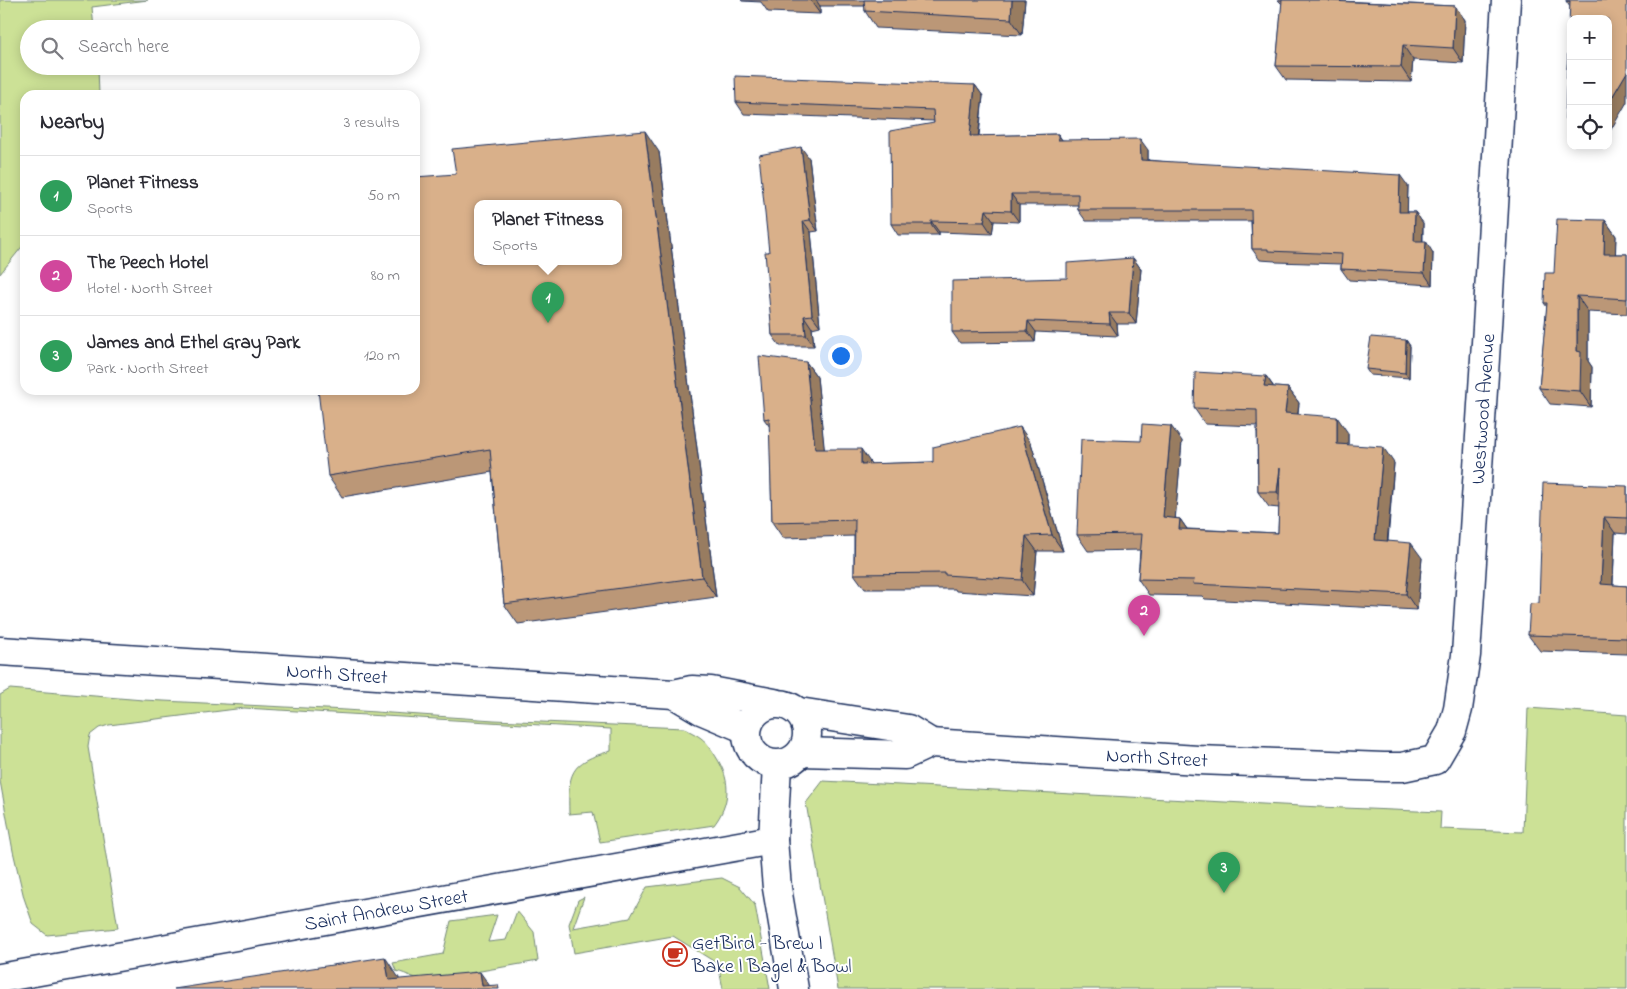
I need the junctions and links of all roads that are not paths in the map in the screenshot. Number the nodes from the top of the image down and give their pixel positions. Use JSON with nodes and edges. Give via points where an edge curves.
{"nodes":[{"id":1,"x":1506,"y":0,"type":"edge"},
{"id":2,"x":0,"y":651,"type":"edge"},
{"id":3,"x":674,"y":694,"type":"junction"},
{"id":4,"x":774,"y":703,"type":"junction"},
{"id":5,"x":799,"y":712,"type":"junction"},
{"id":6,"x":746,"y":729,"type":"junction"},
{"id":7,"x":931,"y":743,"type":"junction"},
{"id":8,"x":802,"y":752,"type":"junction"},
{"id":9,"x":777,"y":764,"type":"junction"},
{"id":10,"x":1384,"y":767,"type":"joint"},
{"id":11,"x":773,"y":840,"type":"junction"},
{"id":12,"x":2,"y":976,"type":"edge"},
{"id":13,"x":794,"y":989,"type":"edge"}],
"edges":[{"from":1,"to":10,"type":"street","name":"Westwood Avenue","via":[[1466,655],[1452,731],[1434,760]]},
{"from":2,"to":3,"type":"street","name":"North Street"},
{"from":3,"to":4,"type":"street","name":"North Street","via":[[692,690],[711,691]]},
{"from":3,"to":6,"type":"street","name":"North Street","via":[[701,710]]},
{"from":4,"to":5,"type":"street","via":[[787,705]]},
{"from":4,"to":6,"type":"street","via":[[761,708]]},
{"from":5,"to":7,"type":"street","name":"North Street","via":[[908,729]]},
{"from":5,"to":8,"type":"street","via":[[806,725],[807,739]]},
{"from":6,"to":9,"type":"street","via":[[747,742],[753,754],[764,762]]},
{"from":7,"to":8,"type":"street","name":"North Street","via":[[905,755]]},
{"from":7,"to":10,"type":"street","name":"North Street","via":[[1198,760]]},
{"from":8,"to":9,"type":"street","via":[[791,762]]},
{"from":9,"to":11,"type":"street"},
{"from":11,"to":12,"type":"street","name":"Saint Andrew Street"},
{"from":11,"to":13,"type":"street","via":[[777,888]]}]}
